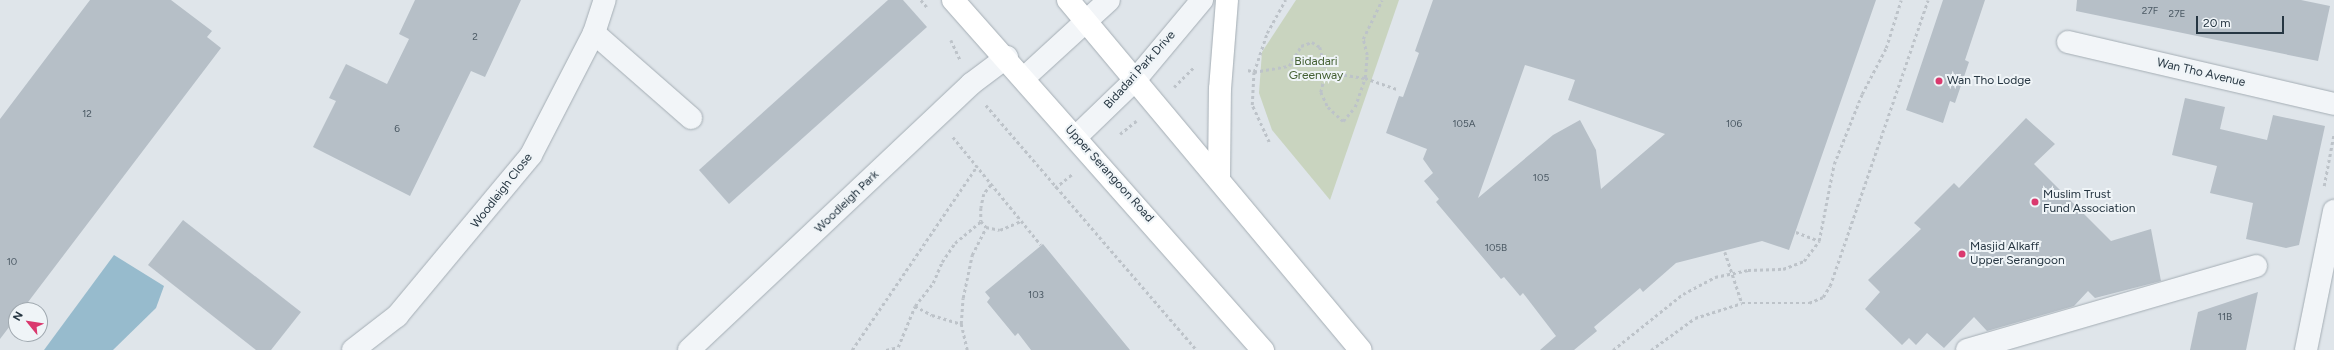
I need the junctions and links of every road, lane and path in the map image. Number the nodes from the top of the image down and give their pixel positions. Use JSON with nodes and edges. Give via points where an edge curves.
{"nodes":[{"id":1,"x":605,"y":0,"type":"edge"},
{"id":2,"x":953,"y":0,"type":"edge"},
{"id":3,"x":1068,"y":0,"type":"edge"},
{"id":4,"x":1109,"y":0,"type":"edge"},
{"id":5,"x":1202,"y":0,"type":"edge"},
{"id":6,"x":1227,"y":0,"type":"edge"},
{"id":7,"x":1285,"y":0,"type":"edge"},
{"id":8,"x":1382,"y":0,"type":"edge"},
{"id":9,"x":1901,"y":0,"type":"edge"},
{"id":10,"x":1928,"y":0,"type":"edge"},
{"id":11,"x":1088,"y":22,"type":"junction"},
{"id":12,"x":594,"y":33,"type":"junction"},
{"id":13,"x":2068,"y":42,"type":"dead end"},
{"id":14,"x":1007,"y":57,"type":"junction"},
{"id":15,"x":1200,"y":62,"type":"dead end"},
{"id":16,"x":1254,"y":72,"type":"junction"},
{"id":17,"x":1326,"y":72,"type":"junction"},
{"id":18,"x":1024,"y":78,"type":"junction"},
{"id":19,"x":1364,"y":78,"type":"junction"},
{"id":20,"x":1136,"y":79,"type":"junction"},
{"id":21,"x":1397,"y":89,"type":"dead end"},
{"id":22,"x":1156,"y":104,"type":"junction"},
{"id":23,"x":2334,"y":104,"type":"edge"},
{"id":24,"x":979,"y":109,"type":"dead end"},
{"id":25,"x":691,"y":118,"type":"dead end"},
{"id":26,"x":950,"y":133,"type":"dead end"},
{"id":27,"x":1076,"y":138,"type":"junction"},
{"id":28,"x":1269,"y":142,"type":"dead end"},
{"id":29,"x":1092,"y":157,"type":"junction"},
{"id":30,"x":976,"y":166,"type":"junction"},
{"id":31,"x":1218,"y":179,"type":"junction"},
{"id":32,"x":991,"y":185,"type":"junction"},
{"id":33,"x":1056,"y":188,"type":"junction"},
{"id":34,"x":2334,"y":211,"type":"edge"},
{"id":35,"x":981,"y":221,"type":"junction"},
{"id":36,"x":1021,"y":221,"type":"junction"},
{"id":37,"x":986,"y":227,"type":"junction"},
{"id":38,"x":1796,"y":232,"type":"dead end"},
{"id":39,"x":1819,"y":241,"type":"junction"},
{"id":40,"x":1040,"y":246,"type":"dead end"},
{"id":41,"x":1725,"y":252,"type":"dead end"},
{"id":42,"x":2256,"y":266,"type":"dead end"},
{"id":43,"x":1732,"y":274,"type":"junction"},
{"id":44,"x":1742,"y":303,"type":"junction"},
{"id":45,"x":914,"y":306,"type":"junction"},
{"id":46,"x":961,"y":324,"type":"junction"},
{"id":47,"x":353,"y":350,"type":"edge"},
{"id":48,"x":690,"y":350,"type":"edge"},
{"id":49,"x":852,"y":350,"type":"edge"},
{"id":50,"x":886,"y":350,"type":"edge"},
{"id":51,"x":968,"y":350,"type":"edge"},
{"id":52,"x":1197,"y":350,"type":"edge"},
{"id":53,"x":1263,"y":350,"type":"edge"},
{"id":54,"x":1361,"y":350,"type":"edge"},
{"id":55,"x":1613,"y":350,"type":"edge"},
{"id":56,"x":1650,"y":350,"type":"edge"},
{"id":57,"x":1967,"y":350,"type":"edge"},
{"id":58,"x":2306,"y":350,"type":"edge"}],
"edges":[{"from":1,"to":12,"type":"street","name":"Woodleigh Close"},
{"from":2,"to":14,"type":"main road","name":"Upper Serangoon Road"},
{"from":3,"to":11,"type":"main road"},
{"from":4,"to":11,"type":"street"},
{"from":5,"to":20,"type":"street","name":"Bidadari Park Drive"},
{"from":6,"to":31,"type":"main road","via":[[1220,89]]},
{"from":7,"to":16,"type":"path","via":[[1267,33]]},
{"from":8,"to":19,"type":"path","via":[[1363,39],[1367,55]]},
{"from":9,"to":39,"type":"path","via":[[1886,48],[1862,94],[1834,164]]},
{"from":10,"to":44,"type":"path","via":[[1830,286],[1823,296],[1809,303]]},
{"from":11,"to":18,"type":"street"},
{"from":11,"to":20,"type":"main road"},
{"from":12,"to":25,"type":"street"},
{"from":12,"to":47,"type":"street","name":"Woodleigh Close","via":[[531,155],[397,316]]},
{"from":13,"to":23,"type":"street","name":"Wan Tho Avenue"},
{"from":14,"to":18,"type":"main road","name":"Upper Serangoon Road"},
{"from":14,"to":48,"type":"street","name":"Woodleigh Park","via":[[971,84]]},
{"from":15,"to":22,"type":"path"},
{"from":16,"to":17,"type":"path","via":[[1289,66],[1301,46],[1312,42],[1320,47]]},
{"from":16,"to":28,"type":"path","via":[[1252,105]]},
{"from":17,"to":19,"type":"path"},
{"from":17,"to":19,"type":"path","via":[[1321,92],[1328,106],[1343,120],[1355,107]]},
{"from":18,"to":27,"type":"main road","name":"Upper Serangoon Road"},
{"from":19,"to":21,"type":"path"},
{"from":20,"to":22,"type":"main road"},
{"from":20,"to":27,"type":"street","name":"Bidadari Park Drive"},
{"from":22,"to":29,"type":"path"},
{"from":22,"to":31,"type":"main road"},
{"from":24,"to":33,"type":"path","via":[[985,104]]},
{"from":26,"to":30,"type":"path"},
{"from":27,"to":29,"type":"main road","name":"Upper Serangoon Road"},
{"from":29,"to":33,"type":"path"},
{"from":29,"to":53,"type":"main road","name":"Upper Serangoon Road"},
{"from":30,"to":32,"type":"path"},
{"from":30,"to":49,"type":"path"},
{"from":31,"to":54,"type":"main road"},
{"from":32,"to":35,"type":"path","via":[[984,194]]},
{"from":32,"to":36,"type":"path"},
{"from":33,"to":52,"type":"path"},
{"from":34,"to":58,"type":"street"},
{"from":35,"to":37,"type":"path"},
{"from":35,"to":45,"type":"path","via":[[955,243],[933,282]]},
{"from":36,"to":37,"type":"path","via":[[1000,230]]},
{"from":36,"to":40,"type":"path"},
{"from":37,"to":46,"type":"path","via":[[972,255]]},
{"from":38,"to":39,"type":"path"},
{"from":39,"to":43,"type":"path","via":[[1804,261],[1783,269]]},
{"from":41,"to":43,"type":"path"},
{"from":42,"to":57,"type":"street"},
{"from":43,"to":44,"type":"path"},
{"from":43,"to":55,"type":"path","via":[[1714,277],[1682,294]]},
{"from":44,"to":56,"type":"path","via":[[1695,318]]},
{"from":45,"to":46,"type":"path","via":[[932,316]]},
{"from":45,"to":50,"type":"path","via":[[898,347]]},
{"from":46,"to":51,"type":"path"}]}
